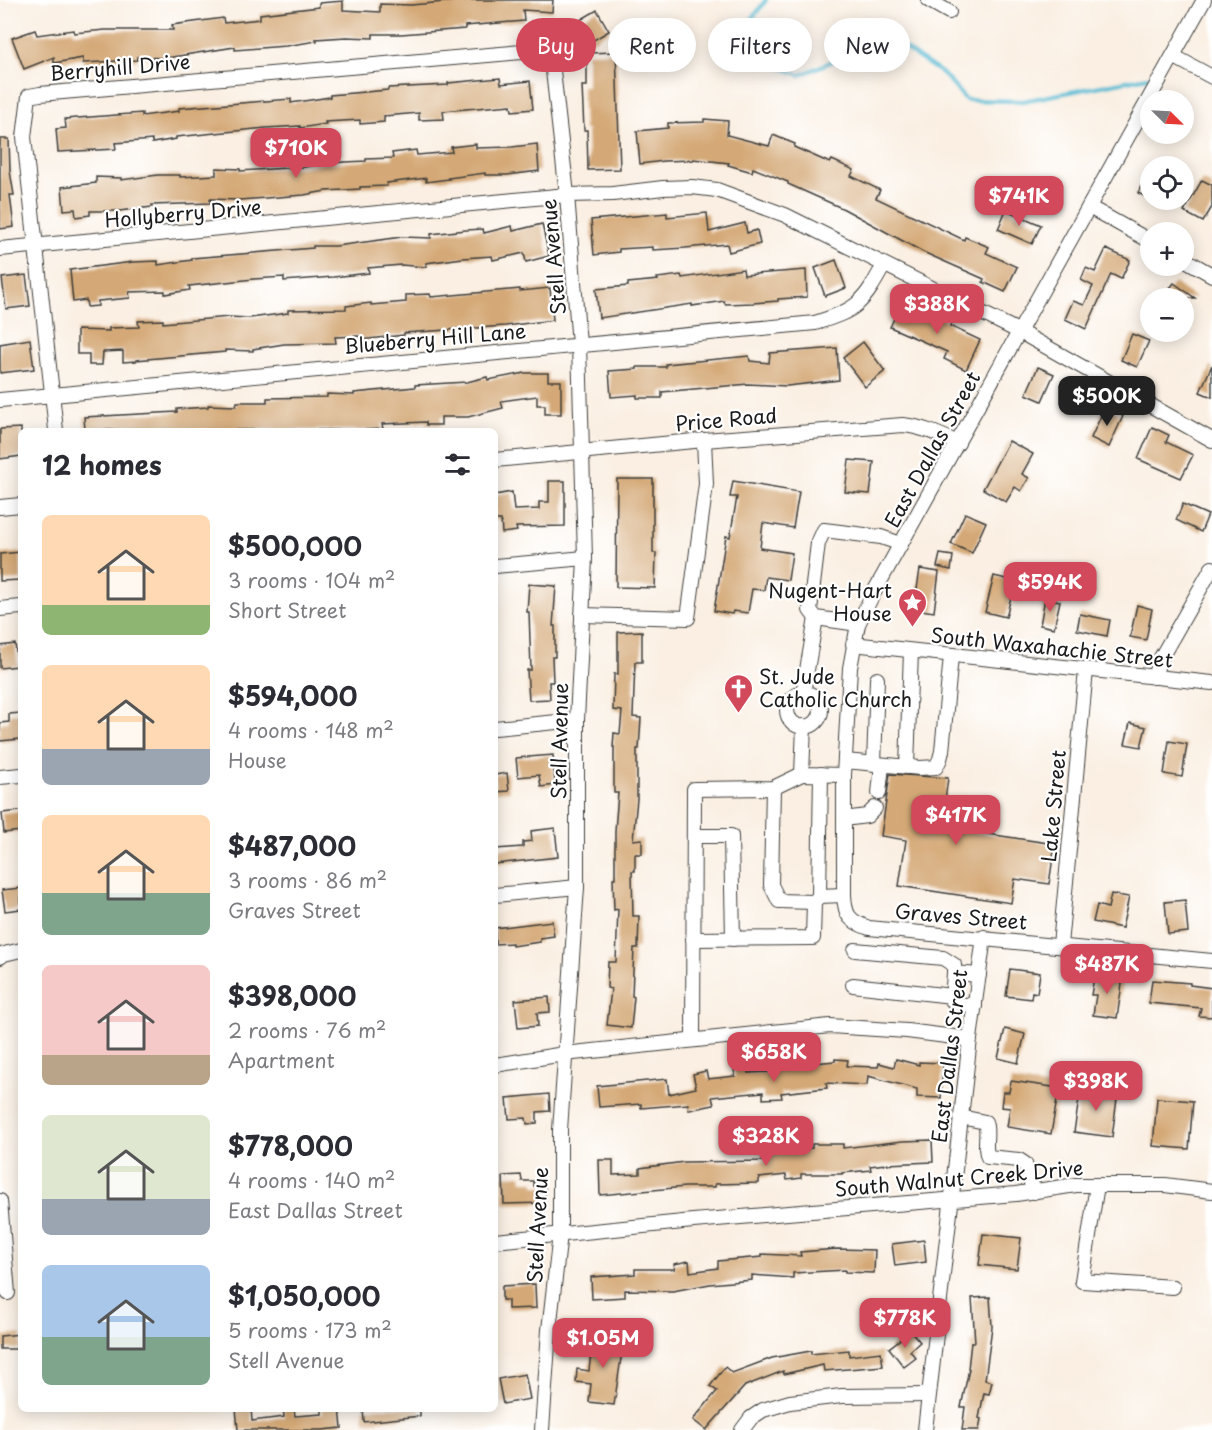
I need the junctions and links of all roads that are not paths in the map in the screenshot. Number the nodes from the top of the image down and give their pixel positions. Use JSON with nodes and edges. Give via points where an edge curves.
{"nodes":[{"id":1,"x":928,"y":0,"type":"edge"},
{"id":2,"x":1204,"y":0,"type":"edge"},
{"id":3,"x":949,"y":12,"type":"dead end"},
{"id":4,"x":516,"y":54,"type":"edge"},
{"id":5,"x":1173,"y":56,"type":"junction"},
{"id":6,"x":552,"y":72,"type":"edge"},
{"id":7,"x":1212,"y":77,"type":"edge"},
{"id":8,"x":567,"y":195,"type":"junction"},
{"id":9,"x":1089,"y":207,"type":"junction"},
{"id":10,"x":1140,"y":235,"type":"edge"},
{"id":11,"x":38,"y":246,"type":"junction"},
{"id":12,"x":0,"y":249,"type":"edge"},
{"id":13,"x":884,"y":265,"type":"junction"},
{"id":14,"x":1194,"y":265,"type":"edge"},
{"id":15,"x":1212,"y":275,"type":"edge"},
{"id":16,"x":1020,"y":332,"type":"junction"},
{"id":17,"x":579,"y":344,"type":"junction"},
{"id":18,"x":53,"y":393,"type":"junction"},
{"id":19,"x":0,"y":400,"type":"edge"},
{"id":20,"x":56,"y":428,"type":"edge"},
{"id":21,"x":704,"y":440,"type":"junction"},
{"id":22,"x":1212,"y":440,"type":"edge"},
{"id":23,"x":958,"y":443,"type":"junction"},
{"id":24,"x":584,"y":452,"type":"junction"},
{"id":25,"x":498,"y":460,"type":"edge"},
{"id":26,"x":18,"y":505,"type":"edge"},
{"id":27,"x":0,"y":507,"type":"edge"},
{"id":28,"x":901,"y":544,"type":"junction"},
{"id":29,"x":585,"y":558,"type":"junction"},
{"id":30,"x":498,"y":566,"type":"edge"},
{"id":31,"x":1212,"y":568,"type":"edge"},
{"id":32,"x":18,"y":607,"type":"edge"},
{"id":33,"x":0,"y":609,"type":"edge"},
{"id":34,"x":582,"y":615,"type":"junction"},
{"id":35,"x":816,"y":618,"type":"junction"},
{"id":36,"x":858,"y":624,"type":"junction"},
{"id":37,"x":853,"y":644,"type":"junction"},
{"id":38,"x":911,"y":651,"type":"junction"},
{"id":39,"x":951,"y":656,"type":"junction"},
{"id":40,"x":1086,"y":670,"type":"junction"},
{"id":41,"x":1154,"y":677,"type":"junction"},
{"id":42,"x":877,"y":679,"type":"dead end"},
{"id":43,"x":1212,"y":684,"type":"edge"},
{"id":44,"x":803,"y":693,"type":"junction"},
{"id":45,"x":577,"y":720,"type":"junction"},
{"id":46,"x":804,"y":726,"type":"junction"},
{"id":47,"x":498,"y":728,"type":"edge"},
{"id":48,"x":878,"y":764,"type":"junction"},
{"id":49,"x":907,"y":767,"type":"junction"},
{"id":50,"x":845,"y":768,"type":"junction"},
{"id":51,"x":802,"y":774,"type":"junction"},
{"id":52,"x":821,"y":774,"type":"junction"},
{"id":53,"x":18,"y":775,"type":"edge"},
{"id":54,"x":0,"y":777,"type":"edge"},
{"id":55,"x":773,"y":788,"type":"junction"},
{"id":56,"x":879,"y":793,"type":"dead end"},
{"id":57,"x":875,"y":808,"type":"dead end"},
{"id":58,"x":844,"y":819,"type":"junction"},
{"id":59,"x":694,"y":836,"type":"junction"},
{"id":60,"x":577,"y":887,"type":"junction"},
{"id":61,"x":498,"y":895,"type":"edge"},
{"id":62,"x":844,"y":895,"type":"junction"},
{"id":63,"x":816,"y":899,"type":"junction"},
{"id":64,"x":851,"y":920,"type":"joint"},
{"id":65,"x":984,"y":938,"type":"junction"},
{"id":66,"x":693,"y":939,"type":"junction"},
{"id":67,"x":733,"y":939,"type":"junction"},
{"id":68,"x":1060,"y":945,"type":"junction"},
{"id":69,"x":855,"y":950,"type":"dead end"},
{"id":70,"x":18,"y":951,"type":"edge"},
{"id":71,"x":0,"y":957,"type":"edge"},
{"id":72,"x":1212,"y":961,"type":"edge"},
{"id":73,"x":954,"y":973,"type":"junction"},
{"id":74,"x":979,"y":975,"type":"junction"},
{"id":75,"x":853,"y":986,"type":"dead end"},
{"id":76,"x":952,"y":996,"type":"junction"},
{"id":77,"x":975,"y":1006,"type":"junction"},
{"id":78,"x":970,"y":1039,"type":"junction"},
{"id":79,"x":693,"y":1040,"type":"junction"},
{"id":80,"x":564,"y":1054,"type":"junction"},
{"id":81,"x":498,"y":1065,"type":"edge"},
{"id":82,"x":961,"y":1117,"type":"junction"},
{"id":83,"x":1097,"y":1185,"type":"junction"},
{"id":84,"x":1212,"y":1191,"type":"edge"},
{"id":85,"x":1034,"y":1192,"type":"junction"},
{"id":86,"x":952,"y":1200,"type":"junction"},
{"id":87,"x":0,"y":1201,"type":"edge"},
{"id":88,"x":560,"y":1234,"type":"junction"},
{"id":89,"x":498,"y":1241,"type":"edge"},
{"id":90,"x":1173,"y":1287,"type":"dead end"},
{"id":91,"x":10,"y":1292,"type":"edge"},
{"id":92,"x":928,"y":1395,"type":"junction"},
{"id":93,"x":542,"y":1430,"type":"edge"},
{"id":94,"x":742,"y":1430,"type":"edge"},
{"id":95,"x":925,"y":1430,"type":"edge"}],
"edges":[{"from":1,"to":3,"type":"street"},
{"from":2,"to":5,"type":"street","name":"East Dallas Street"},
{"from":4,"to":11,"type":"street","name":"Berryhill Drive","via":[[29,96],[24,137]]},
{"from":5,"to":7,"type":"street"},
{"from":5,"to":9,"type":"street","name":"East Dallas Street"},
{"from":6,"to":8,"type":"street","name":"Stell Avenue"},
{"from":8,"to":11,"type":"street","name":"Hollyberry Drive"},
{"from":8,"to":13,"type":"street","name":"Hollyberry Drive","via":[[692,187],[717,190],[785,214]]},
{"from":8,"to":17,"type":"street","name":"Stell Avenue"},
{"from":9,"to":10,"type":"street"},
{"from":9,"to":16,"type":"street","name":"East Dallas Street"},
{"from":11,"to":12,"type":"street","name":"Hollyberry Drive"},
{"from":11,"to":18,"type":"street","name":"Berryhill Drive"},
{"from":13,"to":16,"type":"street","name":"Hollyberry Drive"},
{"from":13,"to":17,"type":"street","name":"Blueberry Hill Lane","via":[[870,291],[852,309],[815,323]]},
{"from":14,"to":15,"type":"street"},
{"from":16,"to":22,"type":"street","name":"Hollyberry Drive"},
{"from":16,"to":23,"type":"street","name":"East Dallas Street"},
{"from":17,"to":18,"type":"street","name":"Blueberry Hill Lane"},
{"from":17,"to":24,"type":"street","name":"Stell Avenue"},
{"from":18,"to":19,"type":"street","name":"Blueberry Hill Lane"},
{"from":18,"to":20,"type":"street","name":"Berryhill Drive"},
{"from":21,"to":23,"type":"street","name":"Price Road","via":[[903,425],[929,430]]},
{"from":21,"to":24,"type":"street","name":"Price Road"},
{"from":21,"to":34,"type":"street","via":[[706,484],[688,618]]},
{"from":23,"to":28,"type":"street","name":"East Dallas Street"},
{"from":24,"to":25,"type":"street","name":"Price Road"},
{"from":24,"to":29,"type":"street","name":"Stell Avenue"},
{"from":26,"to":27,"type":"street"},
{"from":28,"to":35,"type":"street","via":[[881,537],[824,530],[818,543],[810,610]]},
{"from":28,"to":36,"type":"street","name":"East Dallas Street"},
{"from":29,"to":30,"type":"street"},
{"from":29,"to":34,"type":"street","name":"Stell Avenue"},
{"from":31,"to":41,"type":"street","via":[[1159,661]]},
{"from":32,"to":33,"type":"street"},
{"from":34,"to":45,"type":"street","name":"Stell Avenue"},
{"from":35,"to":36,"type":"street"},
{"from":35,"to":44,"type":"street"},
{"from":36,"to":37,"type":"street","name":"East Dallas Street"},
{"from":37,"to":38,"type":"street","name":"South Waxahachie Street"},
{"from":37,"to":50,"type":"street","name":"East Dallas Street"},
{"from":38,"to":39,"type":"street","name":"South Waxahachie Street"},
{"from":38,"to":49,"type":"street"},
{"from":39,"to":40,"type":"street","name":"South Waxahachie Street"},
{"from":39,"to":49,"type":"street","via":[[940,759],[936,767]]},
{"from":40,"to":41,"type":"street","name":"South Waxahachie Street"},
{"from":40,"to":68,"type":"street","name":"Lake Street"},
{"from":41,"to":43,"type":"street","name":"South Waxahachie Street"},
{"from":42,"to":48,"type":"street"},
{"from":44,"to":46,"type":"street","via":[[793,697],[787,707],[793,723]]},
{"from":44,"to":46,"type":"street","via":[[814,696],[821,710],[814,723]]},
{"from":45,"to":47,"type":"street"},
{"from":45,"to":60,"type":"street","name":"Stell Avenue"},
{"from":46,"to":51,"type":"street"},
{"from":48,"to":49,"type":"street"},
{"from":48,"to":50,"type":"street"},
{"from":48,"to":56,"type":"street"},
{"from":50,"to":52,"type":"street"},
{"from":50,"to":58,"type":"street","name":"East Dallas Street"},
{"from":51,"to":52,"type":"street"},
{"from":51,"to":55,"type":"street"},
{"from":52,"to":63,"type":"street"},
{"from":53,"to":54,"type":"street"},
{"from":55,"to":59,"type":"street","via":[[694,789]]},
{"from":55,"to":63,"type":"street","via":[[771,885],[778,901]]},
{"from":57,"to":58,"type":"street","via":[[867,816]]},
{"from":58,"to":62,"type":"street","name":"East Dallas Street"},
{"from":59,"to":66,"type":"street"},
{"from":59,"to":67,"type":"street","via":[[731,836]]},
{"from":60,"to":61,"type":"street"},
{"from":60,"to":80,"type":"street","name":"Stell Avenue"},
{"from":62,"to":63,"type":"street"},
{"from":62,"to":64,"type":"street","name":"East Dallas Street","via":[[845,911]]},
{"from":63,"to":67,"type":"street","via":[[813,938]]},
{"from":64,"to":65,"type":"street","name":"Graves Street","via":[[869,928]]},
{"from":65,"to":68,"type":"street","name":"Graves Street"},
{"from":65,"to":74,"type":"street","name":"East Dallas Street"},
{"from":66,"to":67,"type":"street"},
{"from":66,"to":79,"type":"street"},
{"from":68,"to":72,"type":"street","name":"Graves Street"},
{"from":69,"to":73,"type":"street","via":[[943,958],[954,965]]},
{"from":70,"to":71,"type":"street"},
{"from":73,"to":74,"type":"street"},
{"from":73,"to":76,"type":"street"},
{"from":74,"to":77,"type":"street","name":"East Dallas Street"},
{"from":75,"to":76,"type":"street"},
{"from":76,"to":77,"type":"street","via":[[955,1003]]},
{"from":77,"to":78,"type":"street","name":"East Dallas Street"},
{"from":78,"to":79,"type":"street","via":[[830,1026]]},
{"from":78,"to":82,"type":"street","name":"East Dallas Street"},
{"from":79,"to":80,"type":"street"},
{"from":80,"to":81,"type":"street"},
{"from":80,"to":88,"type":"street","name":"Stell Avenue"},
{"from":82,"to":85,"type":"street","via":[[985,1122],[988,1157],[1025,1164]]},
{"from":82,"to":86,"type":"street","name":"East Dallas Street"},
{"from":83,"to":84,"type":"street","name":"South Walnut Creek Drive","via":[[1165,1185]]},
{"from":83,"to":85,"type":"street","name":"South Walnut Creek Drive"},
{"from":83,"to":90,"type":"street","via":[[1082,1281]]},
{"from":85,"to":86,"type":"street","name":"South Walnut Creek Drive"},
{"from":86,"to":88,"type":"street","name":"South Walnut Creek Drive"},
{"from":86,"to":92,"type":"street","name":"East Dallas Street"},
{"from":87,"to":91,"type":"street"},
{"from":88,"to":89,"type":"street","name":"South Walnut Creek Drive"},
{"from":88,"to":93,"type":"street","name":"Stell Avenue"},
{"from":92,"to":94,"type":"street","via":[[842,1396],[790,1402],[763,1410]]},
{"from":92,"to":95,"type":"street","name":"East Dallas Street"}]}
